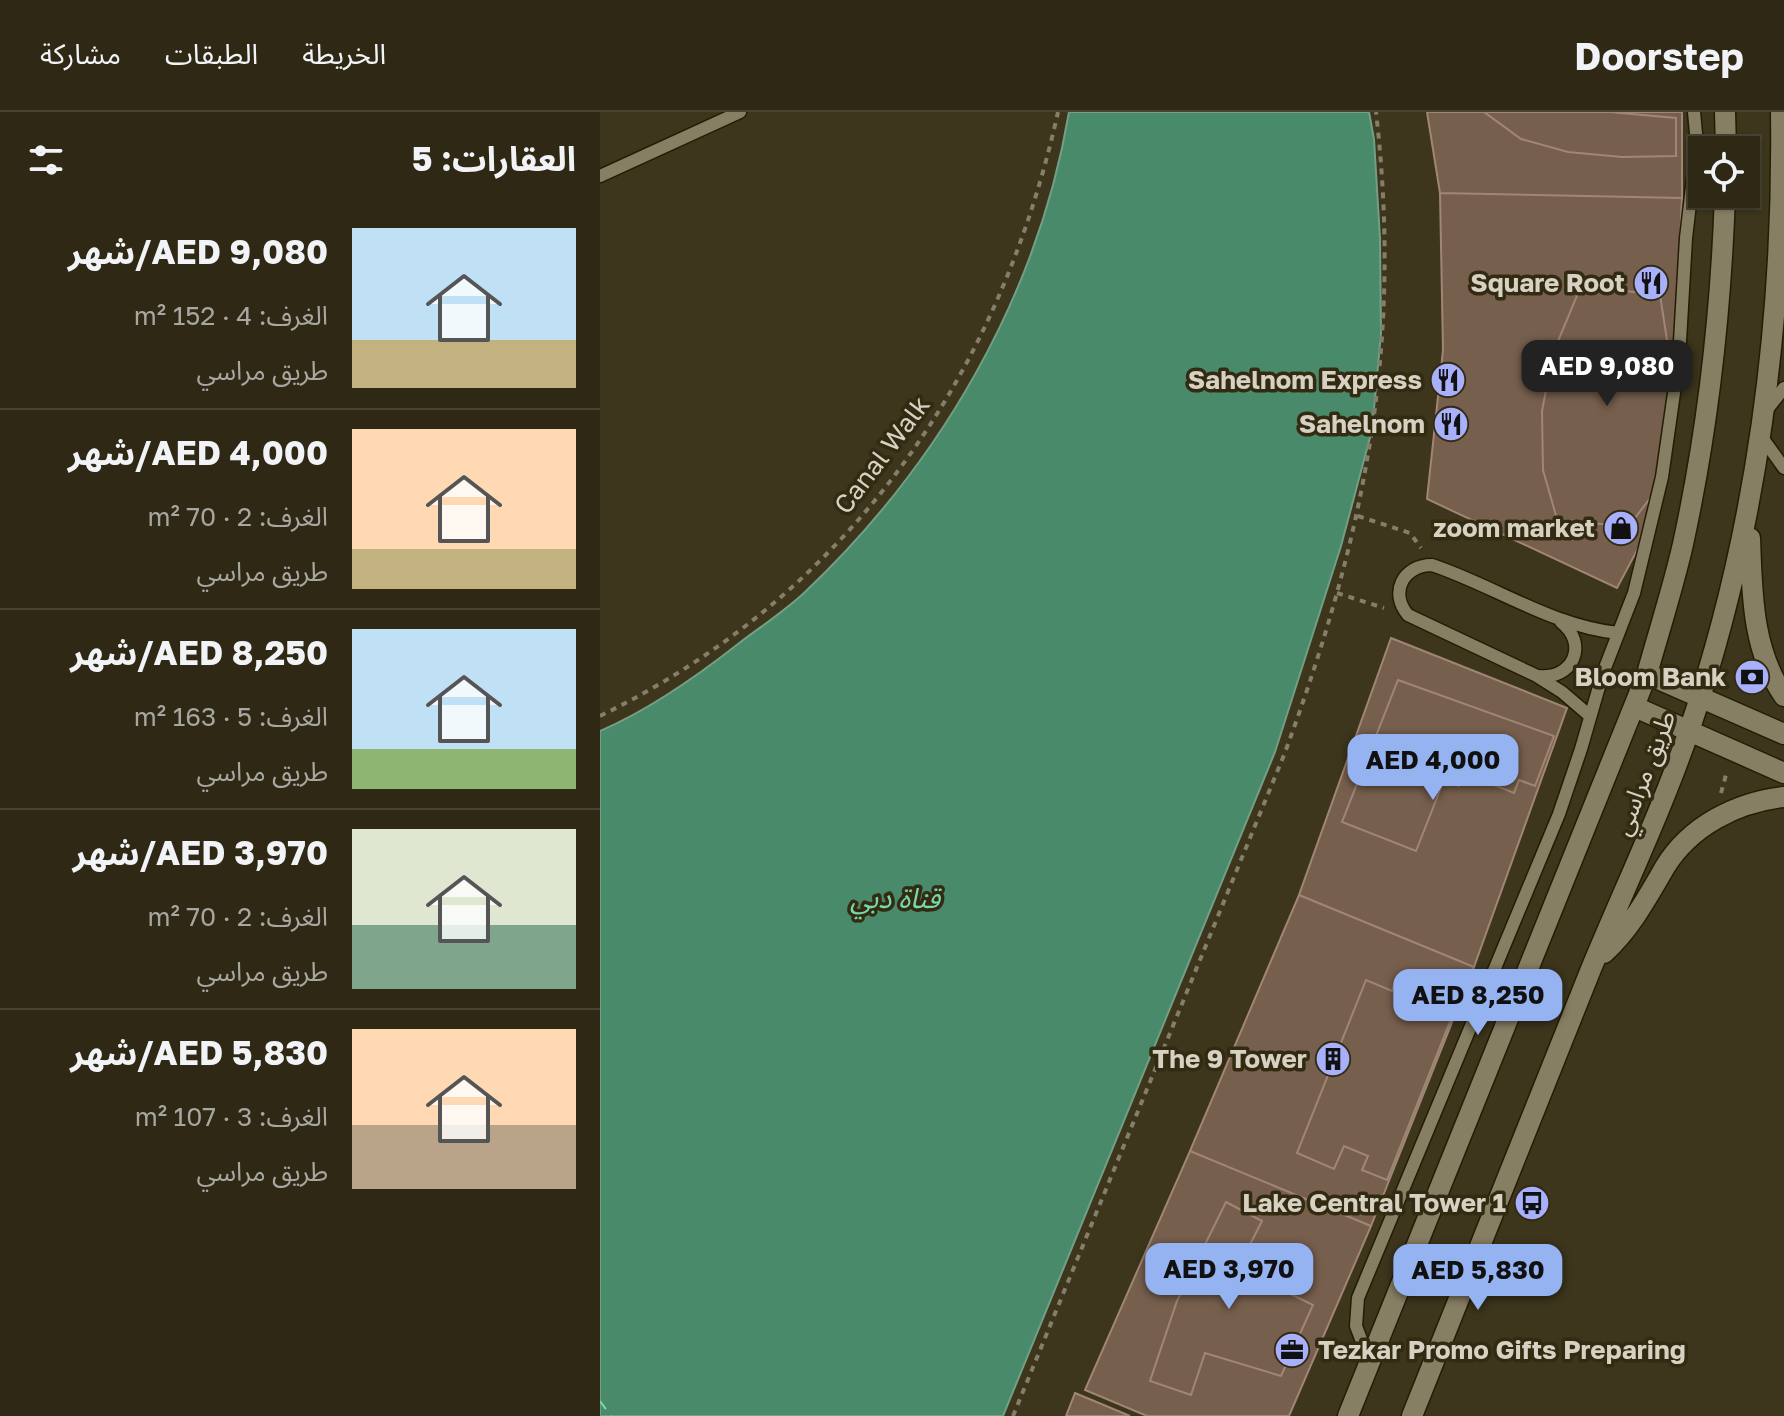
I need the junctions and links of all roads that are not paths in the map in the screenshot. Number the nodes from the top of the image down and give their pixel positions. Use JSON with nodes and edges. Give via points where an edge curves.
{"nodes":[{"id":1,"x":740,"y":112,"type":"edge"},
{"id":2,"x":1694,"y":112,"type":"edge"},
{"id":3,"x":1725,"y":112,"type":"edge"},
{"id":4,"x":1781,"y":112,"type":"edge"},
{"id":5,"x":1726,"y":136,"type":"edge"},
{"id":6,"x":600,"y":176,"type":"edge"},
{"id":7,"x":1724,"y":208,"type":"edge"},
{"id":8,"x":1784,"y":388,"type":"edge"},
{"id":9,"x":1765,"y":412,"type":"junction"},
{"id":10,"x":1761,"y":436,"type":"junction"},
{"id":11,"x":1784,"y":468,"type":"edge"},
{"id":12,"x":1750,"y":503,"type":"junction"},
{"id":13,"x":1557,"y":620,"type":"junction"},
{"id":14,"x":1618,"y":633,"type":"junction"},
{"id":15,"x":1647,"y":674,"type":"junction"},
{"id":16,"x":1535,"y":675,"type":"junction"},
{"id":17,"x":1784,"y":696,"type":"edge"},
{"id":18,"x":1701,"y":697,"type":"junction"},
{"id":19,"x":1635,"y":707,"type":"junction"},
{"id":20,"x":1590,"y":716,"type":"junction"},
{"id":21,"x":1689,"y":731,"type":"junction"},
{"id":22,"x":1784,"y":734,"type":"edge"},
{"id":23,"x":1784,"y":773,"type":"edge"},
{"id":24,"x":1784,"y":797,"type":"edge"},
{"id":25,"x":1595,"y":961,"type":"junction"},
{"id":26,"x":1370,"y":1363,"type":"junction"},
{"id":27,"x":1348,"y":1416,"type":"edge"},
{"id":28,"x":1412,"y":1416,"type":"edge"}],
"edges":[{"from":1,"to":6,"type":"lane"},
{"from":2,"to":14,"type":"lane","via":[[1697,144],[1672,417],[1642,564]]},
{"from":3,"to":5,"type":"main road"},
{"from":4,"to":9,"type":"main road","name":"طريق مراسي","via":[[1781,227]]},
{"from":7,"to":15,"type":"main road","name":"طريق مراسي","via":[[1704,431],[1682,547]]},
{"from":8,"to":9,"type":"lane"},
{"from":9,"to":10,"type":"main road","name":"طريق مراسي"},
{"from":10,"to":11,"type":"lane"},
{"from":10,"to":12,"type":"main road","name":"طريق مراسي"},
{"from":12,"to":17,"type":"main road","via":[[1756,623],[1766,662]]},
{"from":12,"to":18,"type":"main road","name":"طريق مراسي"},
{"from":13,"to":14,"type":"lane"},
{"from":13,"to":16,"type":"lane","via":[[1570,629],[1576,643],[1574,659],[1551,677]]},
{"from":13,"to":16,"type":"lane","via":[[1440,568],[1423,565],[1401,581],[1399,599],[1408,615]]},
{"from":14,"to":20,"type":"lane"},
{"from":15,"to":18,"type":"main road"},
{"from":15,"to":19,"type":"main road","name":"طريق مراسي"},
{"from":16,"to":20,"type":"lane"},
{"from":18,"to":21,"type":"main road","name":"طريق مراسي"},
{"from":18,"to":22,"type":"main road"},
{"from":19,"to":21,"type":"main road"},
{"from":19,"to":26,"type":"main road","name":"طريق مراسي"},
{"from":20,"to":26,"type":"lane","via":[[1559,814],[1358,1298],[1356,1326]]},
{"from":21,"to":23,"type":"main road"},
{"from":21,"to":25,"type":"main road","name":"طريق مراسي"},
{"from":24,"to":25,"type":"main road","via":[[1725,813],[1692,836],[1666,865],[1626,930]]},
{"from":25,"to":28,"type":"main road","name":"طريق مراسي"},
{"from":26,"to":27,"type":"main road","name":"طريق مراسي"}]}
